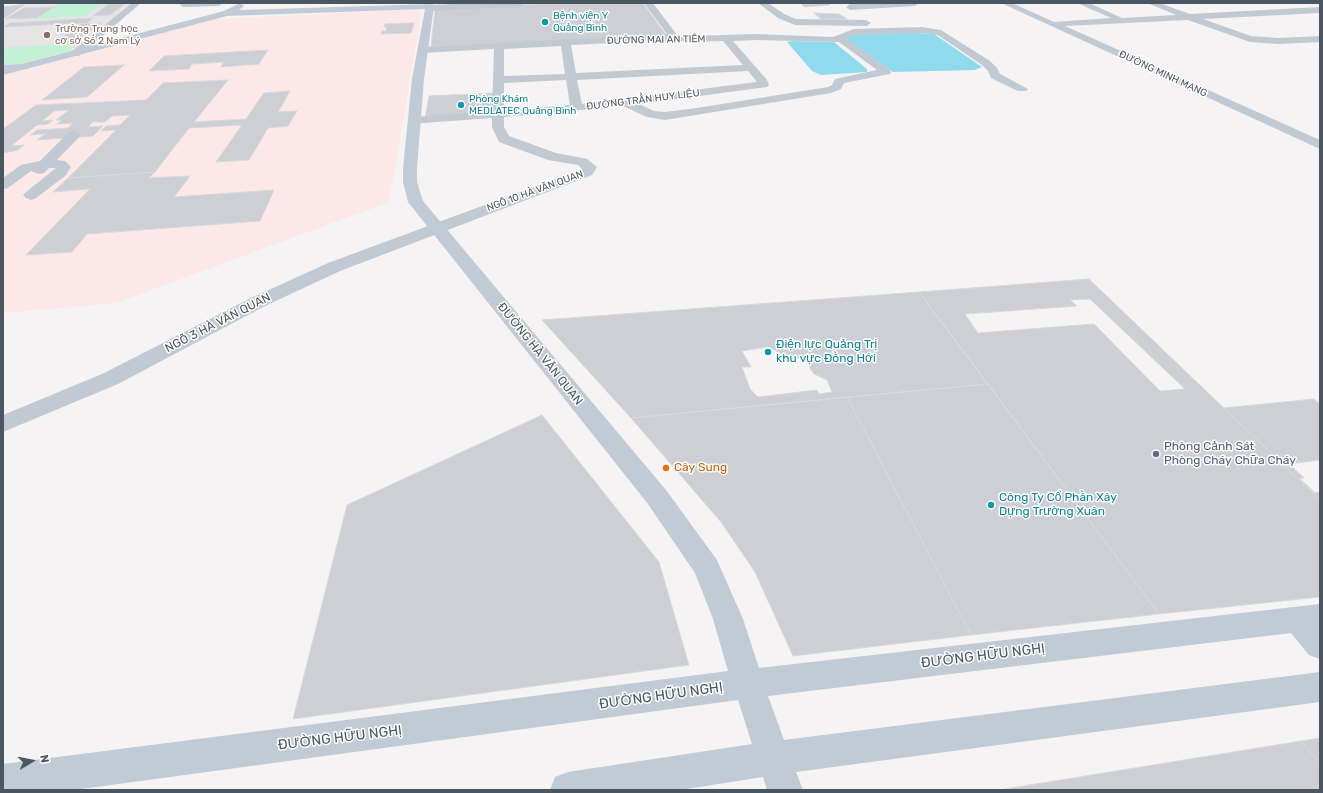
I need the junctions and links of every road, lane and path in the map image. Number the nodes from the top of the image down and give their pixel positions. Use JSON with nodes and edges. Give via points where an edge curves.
{"nodes":[{"id":1,"x":137,"y":3,"type":"edge"},
{"id":2,"x":219,"y":3,"type":"edge"},
{"id":3,"x":246,"y":3,"type":"edge"},
{"id":4,"x":521,"y":3,"type":"edge"},
{"id":5,"x":648,"y":3,"type":"edge"},
{"id":6,"x":762,"y":3,"type":"edge"},
{"id":7,"x":916,"y":3,"type":"edge"},
{"id":8,"x":1005,"y":3,"type":"edge"},
{"id":9,"x":1081,"y":3,"type":"edge"},
{"id":10,"x":1151,"y":3,"type":"edge"},
{"id":11,"x":1284,"y":3,"type":"edge"},
{"id":12,"x":184,"y":4,"type":"dead end"},
{"id":13,"x":847,"y":5,"type":"edge"},
{"id":14,"x":1219,"y":5,"type":"dead end"},
{"id":15,"x":430,"y":6,"type":"edge"},
{"id":16,"x":1320,"y":10,"type":"edge"},
{"id":17,"x":1310,"y":11,"type":"junction"},
{"id":18,"x":227,"y":13,"type":"junction"},
{"id":19,"x":1246,"y":14,"type":"junction"},
{"id":20,"x":1190,"y":17,"type":"junction"},
{"id":21,"x":1124,"y":20,"type":"junction"},
{"id":22,"x":873,"y":23,"type":"junction"},
{"id":23,"x":1054,"y":24,"type":"junction"},
{"id":24,"x":886,"y":30,"type":"junction"},
{"id":25,"x":673,"y":37,"type":"junction"},
{"id":26,"x":726,"y":38,"type":"junction"},
{"id":27,"x":841,"y":39,"type":"junction"},
{"id":28,"x":1320,"y":39,"type":"edge"},
{"id":29,"x":565,"y":42,"type":"junction"},
{"id":30,"x":500,"y":46,"type":"junction"},
{"id":31,"x":423,"y":50,"type":"junction"},
{"id":32,"x":75,"y":54,"type":"junction"},
{"id":33,"x":24,"y":67,"type":"junction"},
{"id":34,"x":3,"y":68,"type":"edge"},
{"id":35,"x":750,"y":68,"type":"junction"},
{"id":36,"x":3,"y":72,"type":"edge"},
{"id":37,"x":571,"y":76,"type":"junction"},
{"id":38,"x":498,"y":80,"type":"junction"},
{"id":39,"x":1022,"y":89,"type":"dead end"},
{"id":40,"x":624,"y":102,"type":"junction"},
{"id":41,"x":578,"y":108,"type":"junction"},
{"id":42,"x":498,"y":114,"type":"junction"},
{"id":43,"x":414,"y":121,"type":"junction"},
{"id":44,"x":74,"y":135,"type":"dead end"},
{"id":45,"x":1320,"y":145,"type":"edge"},
{"id":46,"x":45,"y":164,"type":"junction"},
{"id":47,"x":3,"y":185,"type":"edge"},
{"id":48,"x":436,"y":228,"type":"junction"},
{"id":49,"x":3,"y":424,"type":"edge"},
{"id":50,"x":1309,"y":618,"type":"edge"},
{"id":51,"x":1320,"y":644,"type":"edge"},
{"id":52,"x":748,"y":684,"type":"junction"},
{"id":53,"x":1320,"y":687,"type":"edge"},
{"id":54,"x":774,"y":758,"type":"junction"},
{"id":55,"x":3,"y":782,"type":"edge"},
{"id":56,"x":568,"y":790,"type":"edge"},
{"id":57,"x":785,"y":790,"type":"edge"}],
"edges":[{"from":1,"to":32,"type":"street"},
{"from":2,"to":12,"type":"street"},
{"from":3,"to":18,"type":"main road"},
{"from":4,"to":15,"type":"street"},
{"from":5,"to":25,"type":"street"},
{"from":6,"to":22,"type":"street","via":[[795,22]]},
{"from":7,"to":13,"type":"street"},
{"from":8,"to":23,"type":"street","name":"ĐƯỜNG MINH MẠNG"},
{"from":9,"to":21,"type":"street"},
{"from":10,"to":20,"type":"street"},
{"from":11,"to":17,"type":"street"},
{"from":13,"to":22,"type":"street"},
{"from":14,"to":19,"type":"street"},
{"from":15,"to":18,"type":"main road"},
{"from":15,"to":31,"type":"main road","name":"ĐƯỜNG HÀ VĂN QUAN"},
{"from":16,"to":17,"type":"street"},
{"from":17,"to":19,"type":"street"},
{"from":18,"to":32,"type":"main road"},
{"from":19,"to":20,"type":"street"},
{"from":20,"to":21,"type":"street"},
{"from":20,"to":28,"type":"street","via":[[1258,41]]},
{"from":21,"to":23,"type":"street"},
{"from":22,"to":24,"type":"street"},
{"from":23,"to":45,"type":"street","name":"ĐƯỜNG MINH MẠNG"},
{"from":24,"to":27,"type":"street","name":"ĐƯỜNG MAI AN TIÊM","via":[[854,32]]},
{"from":24,"to":39,"type":"street","name":"ĐƯỜNG MAI AN TIÊM","via":[[941,33],[986,63],[995,76]]},
{"from":25,"to":26,"type":"street","name":"ĐƯỜNG MAI AN TIÊM"},
{"from":25,"to":29,"type":"street","name":"ĐƯỜNG MAI AN TIÊM"},
{"from":26,"to":27,"type":"street","name":"ĐƯỜNG MAI AN TIÊM"},
{"from":26,"to":35,"type":"street","name":"ĐƯỜNG TRẦN HUY LIỆU"},
{"from":27,"to":40,"type":"street","via":[[886,72],[840,81],[830,90],[664,116],[651,114]]},
{"from":29,"to":30,"type":"street","name":"ĐƯỜNG MAI AN TIÊM"},
{"from":29,"to":37,"type":"street"},
{"from":30,"to":31,"type":"street","name":"ĐƯỜNG MAI AN TIÊM"},
{"from":30,"to":38,"type":"street"},
{"from":31,"to":43,"type":"main road","name":"ĐƯỜNG HÀ VĂN QUAN"},
{"from":32,"to":33,"type":"main road"},
{"from":33,"to":34,"type":"street"},
{"from":33,"to":36,"type":"main road"},
{"from":35,"to":37,"type":"street"},
{"from":35,"to":40,"type":"street","name":"ĐƯỜNG TRẦN HUY LIỆU","via":[[763,85]]},
{"from":37,"to":38,"type":"street"},
{"from":37,"to":41,"type":"street"},
{"from":38,"to":42,"type":"street"},
{"from":40,"to":41,"type":"street","name":"ĐƯỜNG TRẦN HUY LIỆU"},
{"from":41,"to":42,"type":"street","name":"ĐƯỜNG TRẦN HUY LIỆU"},
{"from":42,"to":43,"type":"street","name":"ĐƯỜNG TRẦN HUY LIỆU"},
{"from":42,"to":48,"type":"street","name":"NGÕ 10 HÀ VĂN QUAN","via":[[498,127],[504,139],[552,157],[582,162],[590,167],[588,172]]},
{"from":43,"to":48,"type":"main road","name":"ĐƯỜNG HÀ VĂN QUAN","via":[[410,182],[416,202]]},
{"from":44,"to":46,"type":"street"},
{"from":46,"to":46,"type":"street","via":[[25,193],[56,176],[64,167],[60,164]]},
{"from":46,"to":47,"type":"street","via":[[26,168]]},
{"from":48,"to":49,"type":"street","name":"NGÕ 3 HÀ VĂN QUAN","via":[[334,267],[258,302],[110,379]]},
{"from":48,"to":52,"type":"main road","name":"ĐƯỜNG HÀ VĂN QUAN","via":[[657,497],[707,568],[728,618]]},
{"from":50,"to":51,"type":"main road"},
{"from":50,"to":52,"type":"main road","name":"ĐƯỜNG HỮU NGHỊ"},
{"from":52,"to":54,"type":"main road","name":"ĐƯỜNG HÀ VĂN QUAN"},
{"from":52,"to":55,"type":"main road","name":"ĐƯỜNG HỮU NGHỊ"},
{"from":53,"to":54,"type":"main road"},
{"from":54,"to":56,"type":"main road"},
{"from":54,"to":57,"type":"main road","name":"ĐƯỜNG HÀ VĂN QUAN"}]}
